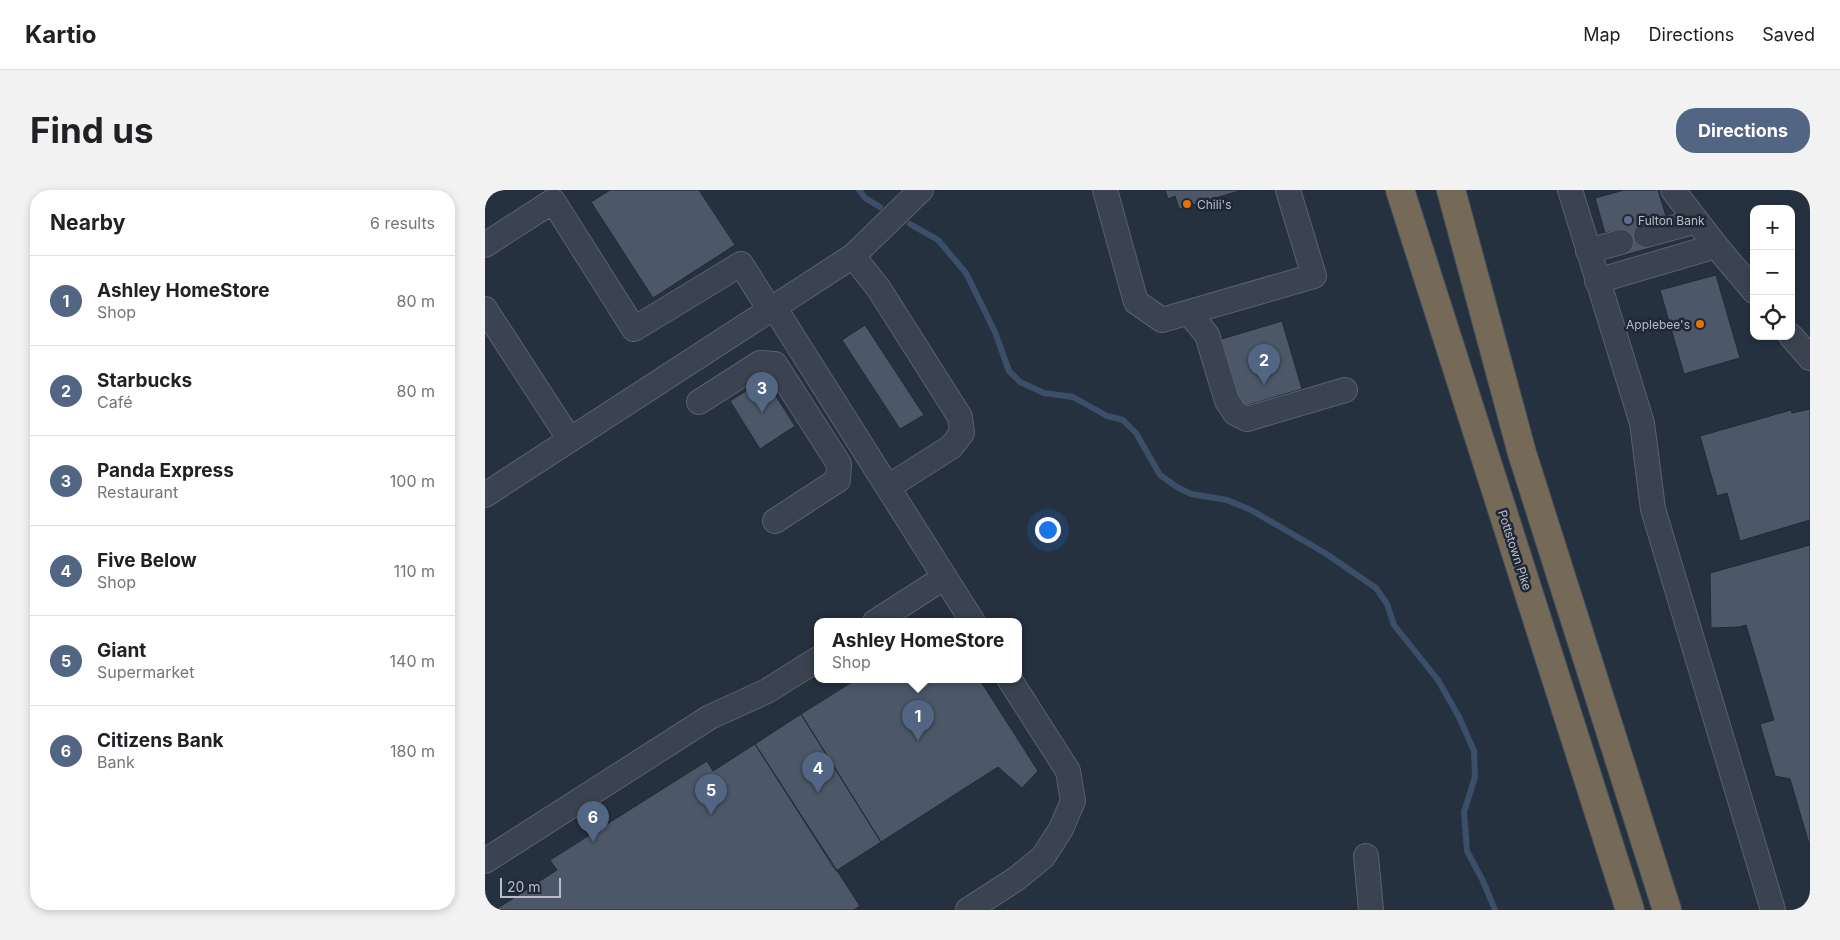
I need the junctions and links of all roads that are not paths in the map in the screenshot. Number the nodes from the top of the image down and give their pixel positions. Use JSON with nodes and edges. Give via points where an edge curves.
{"nodes":[{"id":1,"x":921,"y":190,"type":"edge"},
{"id":2,"x":1105,"y":190,"type":"edge"},
{"id":3,"x":1288,"y":190,"type":"edge"},
{"id":4,"x":1400,"y":190,"type":"edge"},
{"id":5,"x":1451,"y":190,"type":"edge"},
{"id":6,"x":1570,"y":190,"type":"edge"},
{"id":7,"x":1673,"y":190,"type":"edge"},
{"id":8,"x":1697,"y":221,"type":"junction"},
{"id":9,"x":1646,"y":235,"type":"dead end"},
{"id":10,"x":1621,"y":242,"type":"dead end"},
{"id":11,"x":485,"y":245,"type":"edge"},
{"id":12,"x":1716,"y":246,"type":"junction"},
{"id":13,"x":1588,"y":251,"type":"junction"},
{"id":14,"x":853,"y":256,"type":"junction"},
{"id":15,"x":1597,"y":281,"type":"junction"},
{"id":16,"x":1750,"y":286,"type":"edge"},
{"id":17,"x":485,"y":309,"type":"edge"},
{"id":18,"x":772,"y":309,"type":"junction"},
{"id":19,"x":1189,"y":313,"type":"junction"},
{"id":20,"x":1794,"y":340,"type":"edge"},
{"id":21,"x":1810,"y":358,"type":"edge"},
{"id":22,"x":1345,"y":390,"type":"dead end"},
{"id":23,"x":699,"y":402,"type":"dead end"},
{"id":24,"x":570,"y":440,"type":"junction"},
{"id":25,"x":888,"y":487,"type":"junction"},
{"id":26,"x":485,"y":495,"type":"edge"},
{"id":27,"x":775,"y":521,"type":"dead end"},
{"id":28,"x":945,"y":577,"type":"junction"},
{"id":29,"x":881,"y":618,"type":"edge"},
{"id":30,"x":971,"y":618,"type":"edge"},
{"id":31,"x":814,"y":662,"type":"edge"},
{"id":32,"x":1012,"y":683,"type":"edge"},
{"id":33,"x":1366,"y":856,"type":"dead end"},
{"id":34,"x":485,"y":861,"type":"edge"},
{"id":35,"x":968,"y":910,"type":"edge"},
{"id":36,"x":1371,"y":910,"type":"edge"},
{"id":37,"x":1630,"y":910,"type":"edge"},
{"id":38,"x":1667,"y":910,"type":"edge"},
{"id":39,"x":1773,"y":910,"type":"edge"}],
"edges":[{"from":1,"to":14,"type":"lane"},
{"from":2,"to":19,"type":"lane","via":[[1136,302],[1162,320]]},
{"from":3,"to":19,"type":"lane","via":[[1314,276]]},
{"from":4,"to":37,"type":"highway","name":"Pottstown Pike"},
{"from":5,"to":38,"type":"highway","via":[[1522,452]]},
{"from":6,"to":13,"type":"lane"},
{"from":7,"to":8,"type":"lane"},
{"from":8,"to":9,"type":"lane"},
{"from":8,"to":12,"type":"lane"},
{"from":10,"to":13,"type":"lane"},
{"from":11,"to":18,"type":"lane","via":[[553,201],[634,330],[741,264]]},
{"from":12,"to":15,"type":"lane"},
{"from":12,"to":16,"type":"lane"},
{"from":13,"to":15,"type":"lane"},
{"from":14,"to":18,"type":"lane"},
{"from":14,"to":25,"type":"lane","via":[[879,289],[960,416],[962,433],[951,446]]},
{"from":15,"to":39,"type":"lane","via":[[1642,423],[1653,509]]},
{"from":17,"to":24,"type":"lane"},
{"from":18,"to":24,"type":"lane"},
{"from":18,"to":25,"type":"lane"},
{"from":19,"to":22,"type":"lane","via":[[1207,334],[1227,401],[1235,413],[1247,419]]},
{"from":20,"to":21,"type":"lane"},
{"from":23,"to":27,"type":"lane","via":[[760,363],[775,364],[839,464],[838,480]]},
{"from":24,"to":26,"type":"lane"},
{"from":25,"to":28,"type":"lane"},
{"from":28,"to":29,"type":"lane"},
{"from":28,"to":30,"type":"lane"},
{"from":31,"to":34,"type":"lane","via":[[767,691],[710,717]]},
{"from":32,"to":35,"type":"lane","via":[[1068,771],[1073,801],[1043,857]]},
{"from":33,"to":36,"type":"lane"}]}
